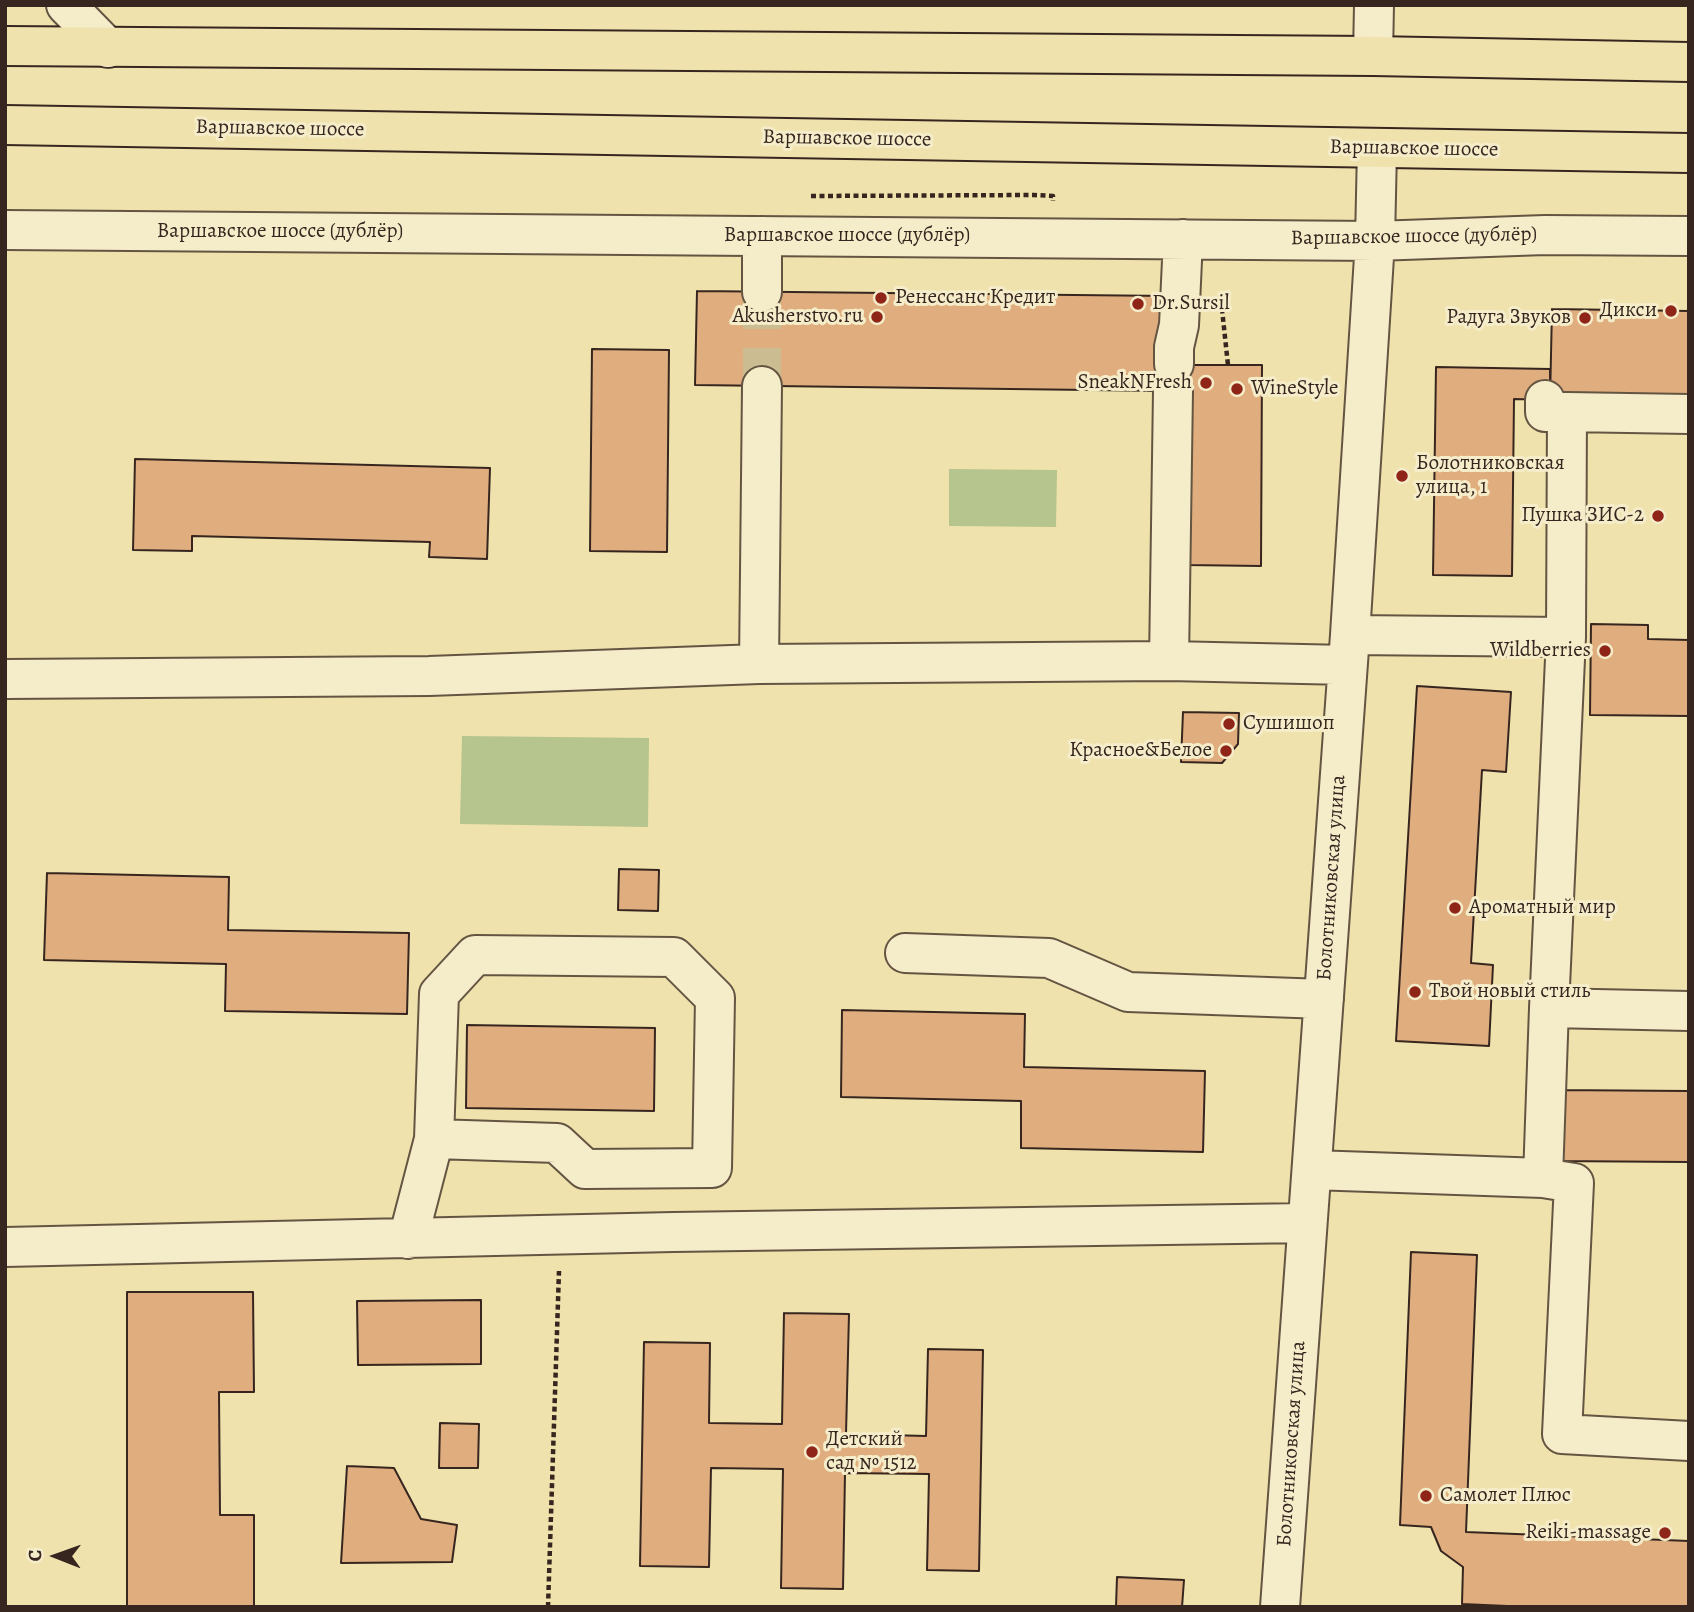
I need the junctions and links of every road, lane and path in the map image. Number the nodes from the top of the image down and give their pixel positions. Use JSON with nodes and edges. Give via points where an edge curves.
{"nodes":[{"id":1,"x":66,"y":5,"type":"edge"},
{"id":2,"x":1374,"y":5,"type":"edge"},
{"id":3,"x":5,"y":46,"type":"edge"},
{"id":4,"x":108,"y":48,"type":"junction"},
{"id":5,"x":1373,"y":56,"type":"junction"},
{"id":6,"x":1689,"y":62,"type":"edge"},
{"id":7,"x":5,"y":125,"type":"edge"},
{"id":8,"x":1377,"y":149,"type":"junction"},
{"id":9,"x":1689,"y":153,"type":"edge"},
{"id":10,"x":916,"y":195,"type":"dead end"},
{"id":11,"x":1034,"y":195,"type":"dead end"},
{"id":12,"x":5,"y":230,"type":"edge"},
{"id":13,"x":762,"y":236,"type":"junction"},
{"id":14,"x":1689,"y":236,"type":"edge"},
{"id":15,"x":1183,"y":239,"type":"junction"},
{"id":16,"x":1375,"y":241,"type":"junction"},
{"id":17,"x":1219,"y":287,"type":"dead end"},
{"id":18,"x":762,"y":292,"type":"tunnel mouth"},
{"id":19,"x":1228,"y":365,"type":"dead end"},
{"id":20,"x":762,"y":386,"type":"tunnel mouth"},
{"id":21,"x":1689,"y":414,"type":"edge"},
{"id":22,"x":1566,"y":636,"type":"junction"},
{"id":23,"x":1349,"y":650,"type":"junction"},
{"id":24,"x":1169,"y":661,"type":"junction"},
{"id":25,"x":759,"y":664,"type":"junction"},
{"id":26,"x":5,"y":679,"type":"edge"},
{"id":27,"x":905,"y":953,"type":"dead end"},
{"id":28,"x":1324,"y":999,"type":"junction"},
{"id":29,"x":1549,"y":1008,"type":"junction"},
{"id":30,"x":1689,"y":1011,"type":"edge"},
{"id":31,"x":434,"y":1139,"type":"junction"},
{"id":32,"x":1312,"y":1170,"type":"junction"},
{"id":33,"x":1543,"y":1178,"type":"junction"},
{"id":34,"x":1307,"y":1223,"type":"junction"},
{"id":35,"x":561,"y":1235,"type":"junction"},
{"id":36,"x":408,"y":1239,"type":"junction"},
{"id":37,"x":5,"y":1247,"type":"edge"},
{"id":38,"x":1689,"y":1441,"type":"edge"},
{"id":39,"x":548,"y":1607,"type":"edge"},
{"id":40,"x":1280,"y":1607,"type":"edge"}],
"edges":[{"from":1,"to":4,"type":"street"},
{"from":2,"to":5,"type":"street"},
{"from":3,"to":4,"type":"main road"},
{"from":4,"to":5,"type":"main road"},
{"from":5,"to":6,"type":"main road"},
{"from":7,"to":8,"type":"main road","name":"Варшавское шоссе"},
{"from":8,"to":9,"type":"main road","name":"Варшавское шоссе"},
{"from":8,"to":16,"type":"street","name":"Болотниковская улица"},
{"from":10,"to":11,"type":"path"},
{"from":12,"to":13,"type":"street","name":"Варшавское шоссе (дублёр)"},
{"from":13,"to":15,"type":"street","name":"Варшавское шоссе (дублёр)"},
{"from":13,"to":18,"type":"street"},
{"from":14,"to":16,"type":"street","name":"Варшавское шоссе (дублёр)"},
{"from":15,"to":16,"type":"street","name":"Варшавское шоссе (дублёр)"},
{"from":15,"to":24,"type":"street","via":[[1174,347]]},
{"from":16,"to":23,"type":"street","name":"Болотниковская улица"},
{"from":17,"to":19,"type":"path"},
{"from":20,"to":25,"type":"street"},
{"from":21,"to":22,"type":"street","via":[[1556,406]]},
{"from":22,"to":23,"type":"street"},
{"from":22,"to":29,"type":"street"},
{"from":23,"to":24,"type":"street"},
{"from":23,"to":28,"type":"street","name":"Болотниковская улица"},
{"from":24,"to":25,"type":"street"},
{"from":25,"to":26,"type":"street","via":[[429,676]]},
{"from":27,"to":28,"type":"street","via":[[1049,958],[1128,992]]},
{"from":28,"to":32,"type":"street","name":"Болотниковская улица"},
{"from":29,"to":30,"type":"street"},
{"from":29,"to":33,"type":"street"},
{"from":31,"to":31,"type":"street","via":[[439,994],[474,954],[674,957],[715,998],[712,1168],[585,1169],[557,1143]]},
{"from":31,"to":36,"type":"street"},
{"from":32,"to":33,"type":"street"},
{"from":32,"to":34,"type":"street","name":"Болотниковская улица"},
{"from":33,"to":38,"type":"street","via":[[1574,1182],[1562,1434]]},
{"from":34,"to":35,"type":"street"},
{"from":34,"to":40,"type":"street","name":"Болотниковская улица"},
{"from":35,"to":36,"type":"street"},
{"from":35,"to":39,"type":"path"},
{"from":36,"to":37,"type":"street"}]}
